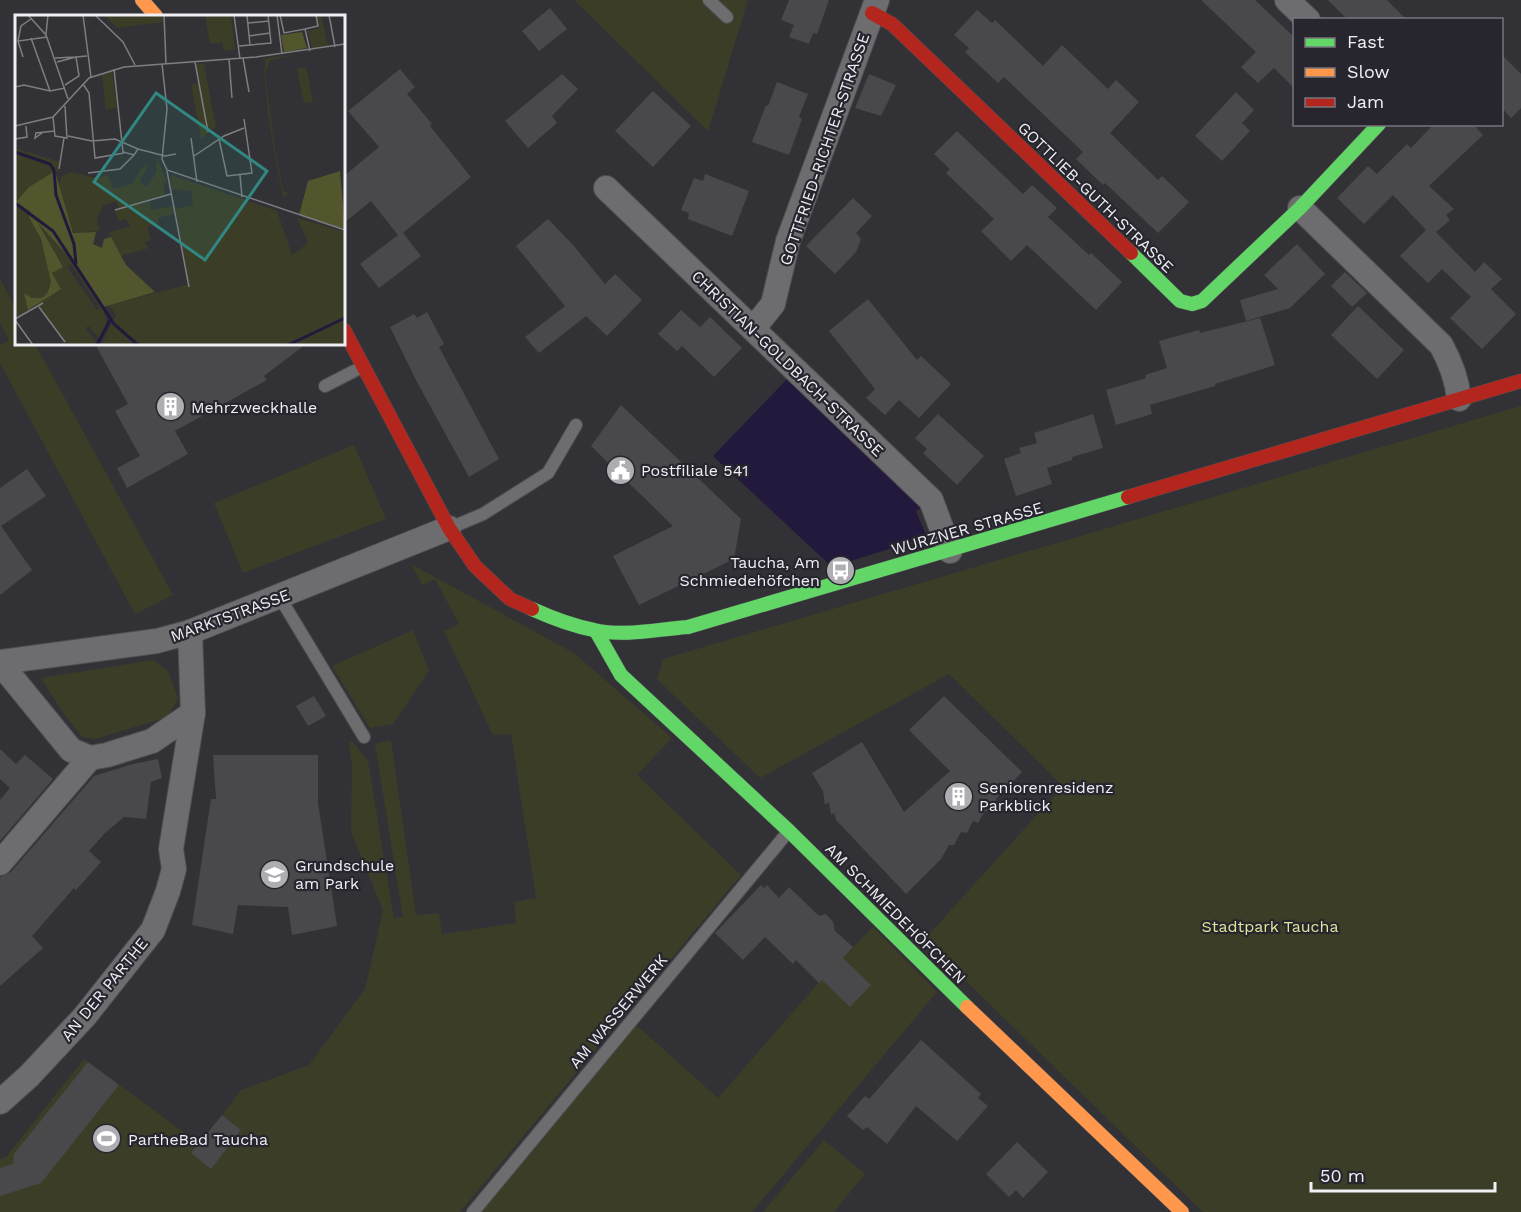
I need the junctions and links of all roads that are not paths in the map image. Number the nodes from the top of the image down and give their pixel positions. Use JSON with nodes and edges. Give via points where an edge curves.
{"nodes":[{"id":1,"x":142,"y":0,"type":"edge"},
{"id":2,"x":709,"y":0,"type":"edge"},
{"id":3,"x":1287,"y":0,"type":"edge"},
{"id":4,"x":874,"y":6,"type":"edge"},
{"id":5,"x":155,"y":15,"type":"edge"},
{"id":6,"x":727,"y":17,"type":"dead end"},
{"id":7,"x":1306,"y":18,"type":"edge"},
{"id":8,"x":1377,"y":126,"type":"edge"},
{"id":9,"x":606,"y":188,"type":"dead end"},
{"id":10,"x":1300,"y":208,"type":"junction"},
{"id":11,"x":753,"y":329,"type":"junction"},
{"id":12,"x":345,"y":332,"type":"edge"},
{"id":13,"x":363,"y":367,"type":"junction"},
{"id":14,"x":1521,"y":381,"type":"edge"},
{"id":15,"x":325,"y":386,"type":"dead end"},
{"id":16,"x":1459,"y":399,"type":"junction"},
{"id":17,"x":576,"y":425,"type":"dead end"},
{"id":18,"x":449,"y":528,"type":"junction"},
{"id":19,"x":950,"y":550,"type":"junction"},
{"id":20,"x":279,"y":596,"type":"junction"},
{"id":21,"x":596,"y":631,"type":"junction"},
{"id":22,"x":190,"y":632,"type":"junction"},
{"id":23,"x":0,"y":662,"type":"edge"},
{"id":24,"x":193,"y":713,"type":"junction"},
{"id":25,"x":364,"y":737,"type":"dead end"},
{"id":26,"x":90,"y":758,"type":"junction"},
{"id":27,"x":789,"y":831,"type":"junction"},
{"id":28,"x":0,"y":863,"type":"edge"},
{"id":29,"x":0,"y":1102,"type":"edge"},
{"id":30,"x":473,"y":1212,"type":"edge"},
{"id":31,"x":1182,"y":1212,"type":"edge"}],
"edges":[{"from":1,"to":5,"type":"street"},
{"from":2,"to":6,"type":"lane"},
{"from":3,"to":7,"type":"street"},
{"from":4,"to":10,"type":"street","name":"GOTTLIEB-GUTH-STRASSE","via":[[1180,301],[1202,301]]},
{"from":4,"to":11,"type":"street","name":"GOTTFRIED-RICHTER-STRASSE","via":[[788,241],[773,304]]},
{"from":8,"to":10,"type":"street","name":"GOTTLIEB-GUTH-STRASSE"},
{"from":9,"to":11,"type":"street","name":"CHRISTIAN-GOLDBACH-STRASSE"},
{"from":10,"to":16,"type":"street","via":[[1441,345],[1458,381]]},
{"from":11,"to":19,"type":"street","name":"CHRISTIAN-GOLDBACH-STRASSE","via":[[931,500]]},
{"from":12,"to":13,"type":"street","name":"WURZNER STRASSE"},
{"from":13,"to":15,"type":"lane"},
{"from":13,"to":18,"type":"street","name":"WURZNER STRASSE"},
{"from":14,"to":16,"type":"street","name":"WURZNER STRASSE"},
{"from":16,"to":19,"type":"street","name":"WURZNER STRASSE"},
{"from":17,"to":18,"type":"lane","via":[[548,473],[483,514]]},
{"from":18,"to":20,"type":"street","name":"MARKTSTRASSE"},
{"from":18,"to":21,"type":"street","name":"WURZNER STRASSE","via":[[475,566],[510,598],[552,618]]},
{"from":19,"to":21,"type":"street","name":"WURZNER STRASSE","via":[[688,627]]},
{"from":20,"to":22,"type":"street","name":"MARKTSTRASSE"},
{"from":20,"to":25,"type":"lane","via":[[310,636]]},
{"from":21,"to":27,"type":"street","name":"AM SCHMIEDEHÖFCHEN","via":[[621,675]]},
{"from":22,"to":23,"type":"street","name":"MARKTSTRASSE","via":[[157,641]]},
{"from":22,"to":24,"type":"street","name":"AN DER PARTHE"},
{"from":23,"to":26,"type":"street","via":[[71,750]]},
{"from":24,"to":26,"type":"street","via":[[152,741]]},
{"from":24,"to":29,"type":"street","name":"AN DER PARTHE","via":[[171,849],[174,869],[153,930],[85,1016]]},
{"from":26,"to":28,"type":"street"},
{"from":27,"to":30,"type":"lane","name":"AM WASSERWERK"},
{"from":27,"to":31,"type":"street","name":"AM SCHMIEDEHÖFCHEN"}]}
